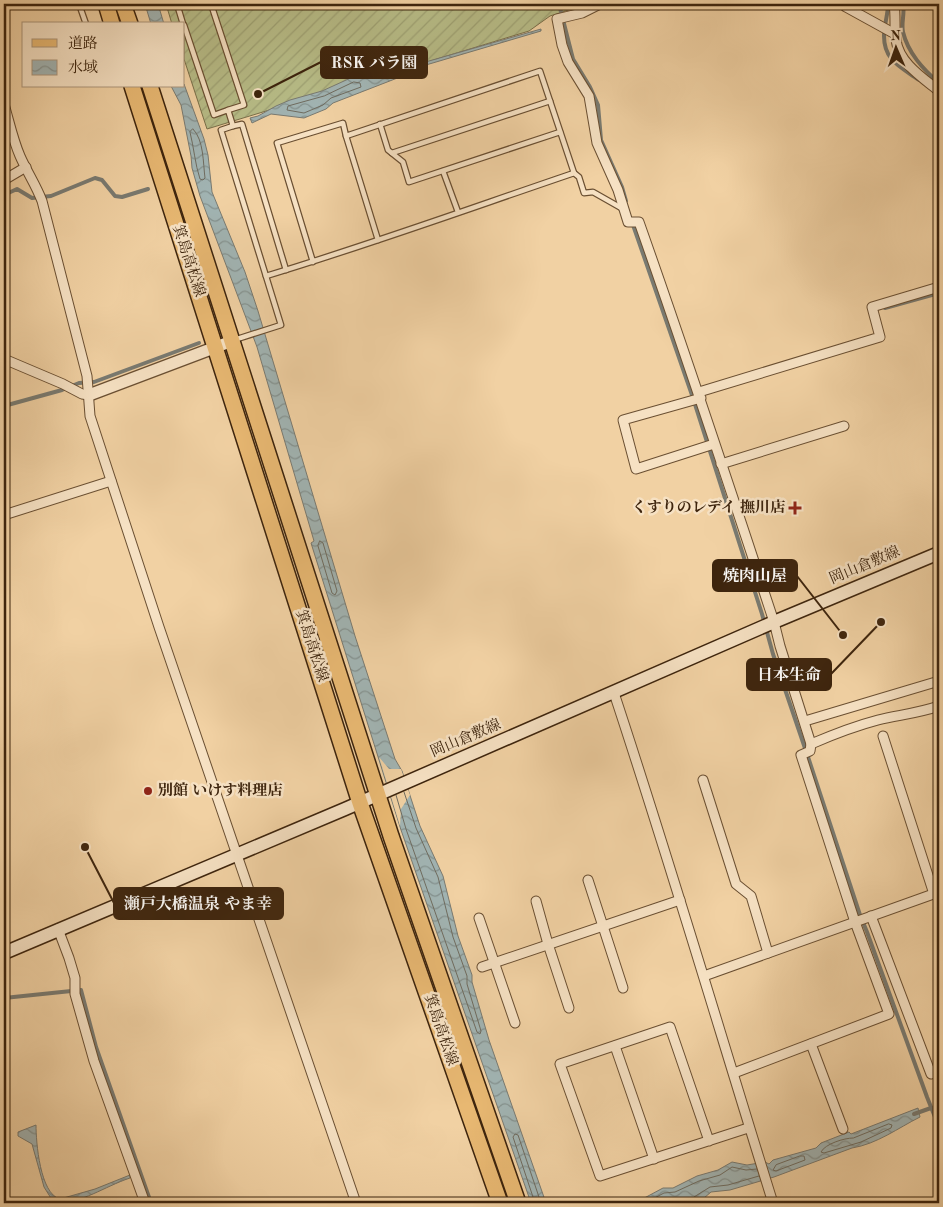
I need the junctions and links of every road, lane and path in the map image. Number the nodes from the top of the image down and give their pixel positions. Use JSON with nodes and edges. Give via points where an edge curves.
{"nodes":[{"id":1,"x":79,"y":4,"type":"edge"},
{"id":2,"x":106,"y":4,"type":"edge"},
{"id":3,"x":123,"y":4,"type":"edge"},
{"id":4,"x":177,"y":4,"type":"edge"},
{"id":5,"x":210,"y":4,"type":"edge"},
{"id":6,"x":600,"y":4,"type":"edge"},
{"id":7,"x":842,"y":4,"type":"edge"},
{"id":8,"x":894,"y":4,"type":"edge"},
{"id":9,"x":85,"y":22,"type":"edge"},
{"id":10,"x":111,"y":22,"type":"edge"},
{"id":11,"x":129,"y":22,"type":"edge"},
{"id":12,"x":183,"y":22,"type":"edge"},
{"id":13,"x":185,"y":27,"type":"edge"},
{"id":14,"x":895,"y":34,"type":"junction"},
{"id":15,"x":133,"y":88,"type":"edge"},
{"id":16,"x":151,"y":88,"type":"edge"},
{"id":17,"x":939,"y":91,"type":"edge"},
{"id":18,"x":550,"y":101,"type":"junction"},
{"id":19,"x":4,"y":104,"type":"edge"},
{"id":20,"x":228,"y":110,"type":"junction"},
{"id":21,"x":232,"y":122,"type":"junction"},
{"id":22,"x":380,"y":124,"type":"junction"},
{"id":23,"x":560,"y":132,"type":"junction"},
{"id":24,"x":346,"y":136,"type":"junction"},
{"id":25,"x":392,"y":154,"type":"junction"},
{"id":26,"x":26,"y":167,"type":"junction"},
{"id":27,"x":443,"y":171,"type":"junction"},
{"id":28,"x":574,"y":173,"type":"junction"},
{"id":29,"x":4,"y":180,"type":"edge"},
{"id":30,"x":624,"y":210,"type":"junction"},
{"id":31,"x":458,"y":212,"type":"junction"},
{"id":32,"x":378,"y":240,"type":"junction"},
{"id":33,"x":314,"y":262,"type":"junction"},
{"id":34,"x":286,"y":270,"type":"junction"},
{"id":35,"x":266,"y":276,"type":"junction"},
{"id":36,"x":939,"y":287,"type":"edge"},
{"id":37,"x":232,"y":341,"type":"junction"},
{"id":38,"x":215,"y":347,"type":"junction"},
{"id":39,"x":4,"y":359,"type":"edge"},
{"id":40,"x":88,"y":391,"type":"junction"},
{"id":41,"x":697,"y":397,"type":"junction"},
{"id":42,"x":844,"y":426,"type":"dead end"},
{"id":43,"x":711,"y":445,"type":"junction"},
{"id":44,"x":721,"y":464,"type":"junction"},
{"id":45,"x":111,"y":481,"type":"junction"},
{"id":46,"x":4,"y":515,"type":"edge"},
{"id":47,"x":939,"y":553,"type":"edge"},
{"id":48,"x":769,"y":625,"type":"junction"},
{"id":49,"x":939,"y":681,"type":"edge"},
{"id":50,"x":614,"y":693,"type":"junction"},
{"id":51,"x":939,"y":706,"type":"edge"},
{"id":52,"x":804,"y":721,"type":"junction"},
{"id":53,"x":882,"y":736,"type":"dead end"},
{"id":54,"x":808,"y":750,"type":"junction"},
{"id":55,"x":703,"y":780,"type":"dead end"},
{"id":56,"x":383,"y":792,"type":"junction"},
{"id":57,"x":360,"y":803,"type":"junction"},
{"id":58,"x":237,"y":856,"type":"junction"},
{"id":59,"x":588,"y":880,"type":"dead end"},
{"id":60,"x":937,"y":893,"type":"edge"},
{"id":61,"x":680,"y":900,"type":"junction"},
{"id":62,"x":536,"y":901,"type":"dead end"},
{"id":63,"x":478,"y":918,"type":"dead end"},
{"id":64,"x":862,"y":919,"type":"junction"},
{"id":65,"x":603,"y":926,"type":"junction"},
{"id":66,"x":58,"y":930,"type":"junction"},
{"id":67,"x":548,"y":944,"type":"junction"},
{"id":68,"x":4,"y":953,"type":"edge"},
{"id":69,"x":768,"y":953,"type":"junction"},
{"id":70,"x":494,"y":962,"type":"junction"},
{"id":71,"x":482,"y":967,"type":"dead end"},
{"id":72,"x":704,"y":976,"type":"junction"},
{"id":73,"x":623,"y":988,"type":"dead end"},
{"id":74,"x":569,"y":1008,"type":"dead end"},
{"id":75,"x":515,"y":1023,"type":"dead end"},
{"id":76,"x":812,"y":1044,"type":"junction"},
{"id":77,"x":615,"y":1046,"type":"junction"},
{"id":78,"x":734,"y":1073,"type":"junction"},
{"id":79,"x":931,"y":1074,"type":"dead end"},
{"id":80,"x":748,"y":1128,"type":"junction"},
{"id":81,"x":843,"y":1129,"type":"dead end"},
{"id":82,"x":709,"y":1141,"type":"junction"},
{"id":83,"x":654,"y":1159,"type":"junction"},
{"id":84,"x":145,"y":1203,"type":"edge"},
{"id":85,"x":356,"y":1203,"type":"edge"},
{"id":86,"x":500,"y":1203,"type":"edge"},
{"id":87,"x":518,"y":1203,"type":"edge"},
{"id":88,"x":772,"y":1203,"type":"edge"}],
"edges":[{"from":1,"to":9,"type":"lane"},
{"from":2,"to":10,"type":"main road"},
{"from":3,"to":11,"type":"main road"},
{"from":4,"to":12,"type":"lane"},
{"from":5,"to":20,"type":"lane","via":[[244,105]]},
{"from":6,"to":30,"type":"street","via":[[582,13],[557,19],[568,62],[589,96],[597,143]]},
{"from":7,"to":14,"type":"street"},
{"from":8,"to":14,"type":"street"},
{"from":13,"to":20,"type":"lane","via":[[214,115]]},
{"from":14,"to":17,"type":"street","via":[[897,46],[906,61]]},
{"from":15,"to":38,"type":"main road","name":"箕島高松線"},
{"from":16,"to":37,"type":"main road","name":"箕島高松線"},
{"from":18,"to":22,"type":"lane","via":[[540,71]]},
{"from":18,"to":23,"type":"lane"},
{"from":18,"to":25,"type":"lane"},
{"from":19,"to":26,"type":"street","via":[[16,146]]},
{"from":20,"to":21,"type":"lane"},
{"from":21,"to":34,"type":"lane","via":[[242,124]]},
{"from":21,"to":35,"type":"lane","via":[[221,130]]},
{"from":22,"to":24,"type":"lane"},
{"from":22,"to":25,"type":"lane"},
{"from":23,"to":27,"type":"lane"},
{"from":23,"to":28,"type":"lane"},
{"from":24,"to":32,"type":"lane"},
{"from":24,"to":33,"type":"lane","via":[[343,123],[277,144]]},
{"from":25,"to":27,"type":"lane","via":[[403,162],[409,182]]},
{"from":26,"to":29,"type":"street"},
{"from":26,"to":40,"type":"street","via":[[42,201],[87,376]]},
{"from":27,"to":31,"type":"lane"},
{"from":28,"to":30,"type":"lane","via":[[579,177],[584,192],[593,192]]},
{"from":28,"to":31,"type":"lane"},
{"from":30,"to":41,"type":"street","via":[[628,222],[639,222]]},
{"from":31,"to":32,"type":"lane"},
{"from":32,"to":33,"type":"lane"},
{"from":33,"to":34,"type":"lane"},
{"from":34,"to":35,"type":"lane"},
{"from":35,"to":37,"type":"lane","via":[[280,325]]},
{"from":36,"to":41,"type":"street","via":[[872,307],[880,337]]},
{"from":37,"to":38,"type":"street"},
{"from":37,"to":56,"type":"main road","name":"箕島高松線"},
{"from":38,"to":40,"type":"street"},
{"from":38,"to":57,"type":"main road","name":"箕島高松線"},
{"from":39,"to":40,"type":"street","via":[[82,394]]},
{"from":40,"to":45,"type":"street","via":[[90,416]]},
{"from":41,"to":43,"type":"street"},
{"from":41,"to":43,"type":"street","via":[[622,420],[636,469]]},
{"from":42,"to":44,"type":"street"},
{"from":43,"to":44,"type":"street"},
{"from":44,"to":48,"type":"street"},
{"from":45,"to":46,"type":"street"},
{"from":45,"to":58,"type":"street"},
{"from":47,"to":48,"type":"main road","name":"岡山倉敷線"},
{"from":48,"to":50,"type":"main road","name":"岡山倉敷線"},
{"from":48,"to":52,"type":"street","via":[[780,646]]},
{"from":49,"to":52,"type":"street"},
{"from":50,"to":56,"type":"main road","name":"岡山倉敷線"},
{"from":50,"to":61,"type":"street"},
{"from":51,"to":54,"type":"street","via":[[837,733]]},
{"from":52,"to":54,"type":"street"},
{"from":53,"to":60,"type":"street"},
{"from":54,"to":64,"type":"street","via":[[801,755]]},
{"from":55,"to":69,"type":"street","via":[[736,884],[751,896]]},
{"from":56,"to":57,"type":"main road","name":"岡山倉敷線"},
{"from":56,"to":87,"type":"main road","name":"箕島高松線"},
{"from":57,"to":58,"type":"main road","name":"岡山倉敷線"},
{"from":57,"to":86,"type":"main road","name":"箕島高松線"},
{"from":58,"to":66,"type":"main road","name":"岡山倉敷線"},
{"from":58,"to":85,"type":"street"},
{"from":59,"to":65,"type":"street"},
{"from":60,"to":64,"type":"street"},
{"from":61,"to":65,"type":"street"},
{"from":61,"to":72,"type":"street"},
{"from":62,"to":67,"type":"street"},
{"from":63,"to":70,"type":"street"},
{"from":64,"to":69,"type":"street"},
{"from":64,"to":76,"type":"street","via":[[889,1014]]},
{"from":64,"to":79,"type":"street"},
{"from":65,"to":67,"type":"street"},
{"from":65,"to":73,"type":"street"},
{"from":66,"to":68,"type":"main road","name":"岡山倉敷線"},
{"from":66,"to":84,"type":"street","via":[[75,978],[74,990],[94,1061]]},
{"from":67,"to":70,"type":"street"},
{"from":67,"to":74,"type":"street"},
{"from":69,"to":72,"type":"street"},
{"from":70,"to":71,"type":"street"},
{"from":70,"to":75,"type":"street"},
{"from":72,"to":78,"type":"street"},
{"from":76,"to":78,"type":"street"},
{"from":76,"to":81,"type":"street"},
{"from":77,"to":82,"type":"street","via":[[670,1027]]},
{"from":77,"to":83,"type":"street"},
{"from":77,"to":83,"type":"street","via":[[560,1064],[600,1176]]},
{"from":78,"to":80,"type":"street"},
{"from":80,"to":82,"type":"street"},
{"from":80,"to":88,"type":"street"},
{"from":82,"to":83,"type":"street"}]}
